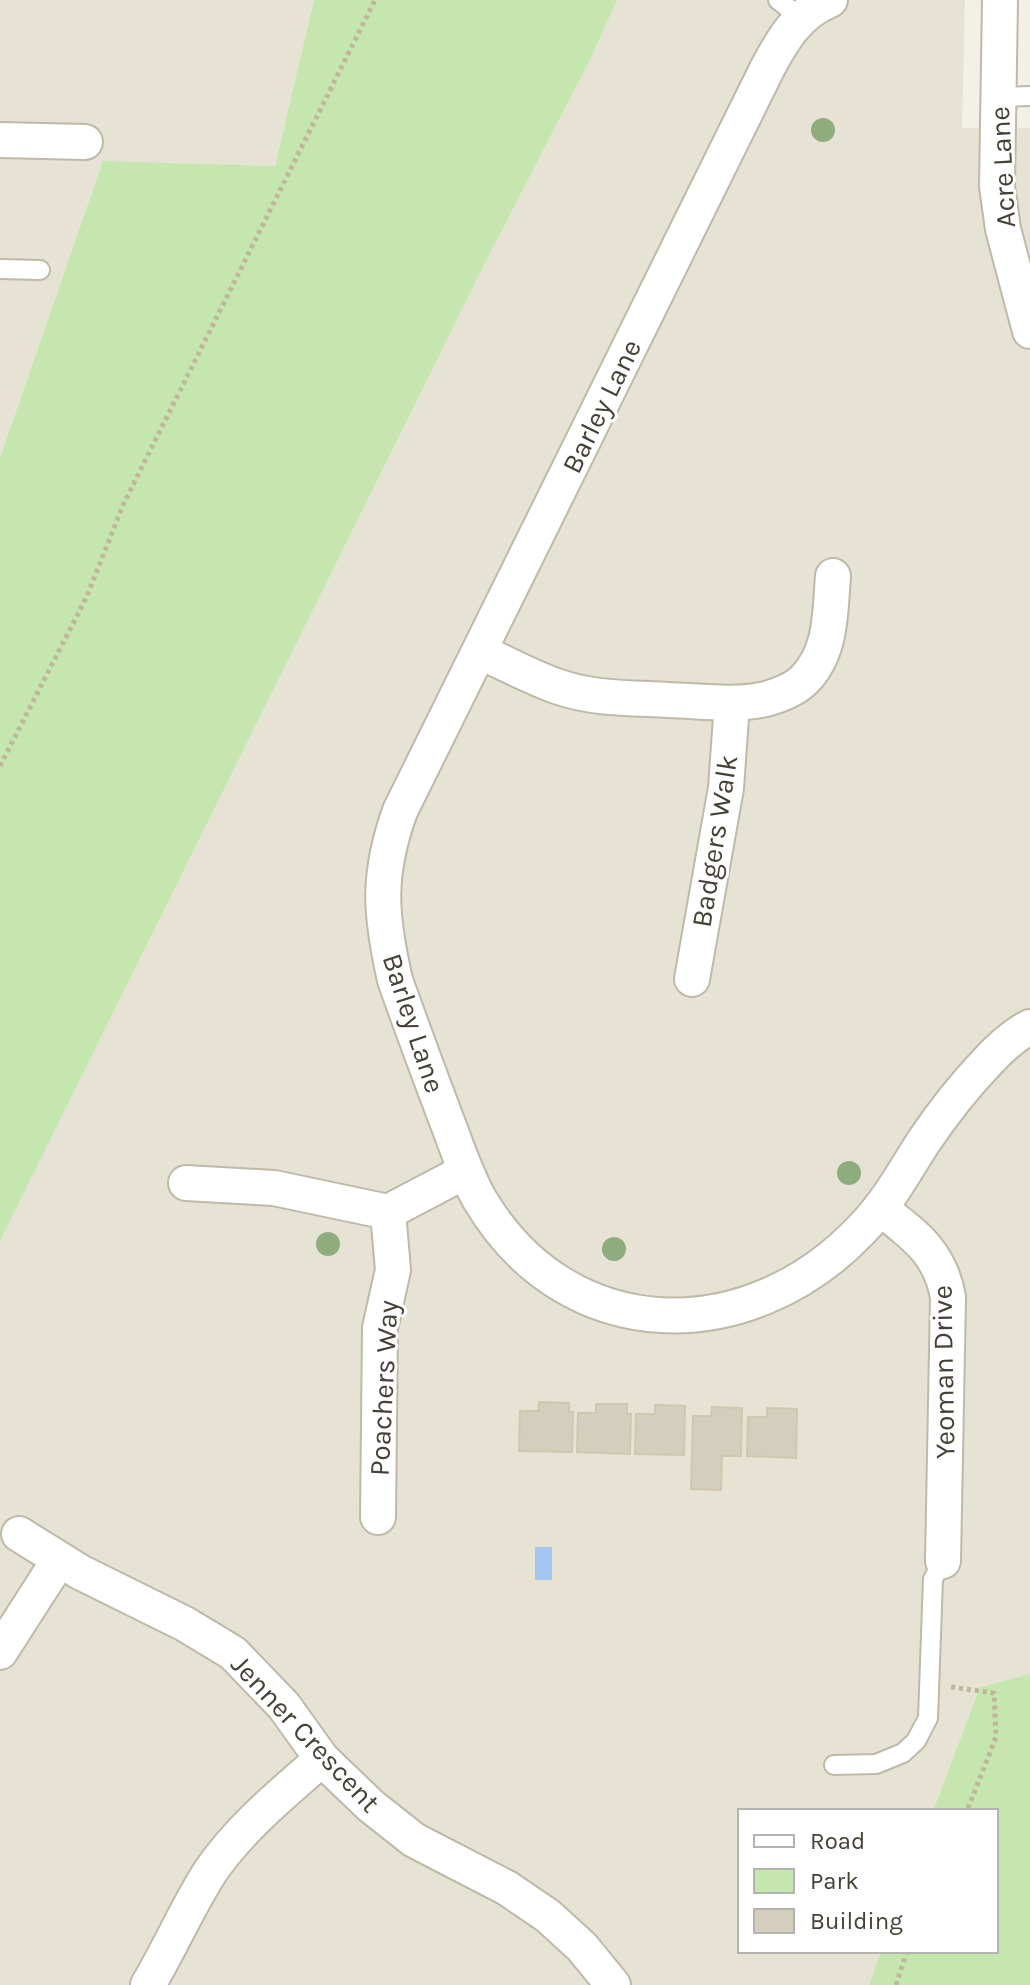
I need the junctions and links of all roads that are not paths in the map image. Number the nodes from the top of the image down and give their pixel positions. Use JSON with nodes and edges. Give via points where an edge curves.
{"nodes":[{"id":1,"x":830,"y":0,"type":"edge"},
{"id":2,"x":1000,"y":0,"type":"edge"},
{"id":3,"x":789,"y":9,"type":"edge"},
{"id":4,"x":1014,"y":96,"type":"edge"},
{"id":5,"x":0,"y":140,"type":"edge"},
{"id":6,"x":85,"y":142,"type":"dead end"},
{"id":7,"x":0,"y":269,"type":"edge"},
{"id":8,"x":40,"y":270,"type":"dead end"},
{"id":9,"x":1030,"y":331,"type":"edge"},
{"id":10,"x":833,"y":576,"type":"dead end"},
{"id":11,"x":480,"y":652,"type":"junction"},
{"id":12,"x":732,"y":703,"type":"junction"},
{"id":13,"x":692,"y":979,"type":"dead end"},
{"id":14,"x":1030,"y":1027,"type":"edge"},
{"id":15,"x":466,"y":1171,"type":"junction"},
{"id":16,"x":186,"y":1183,"type":"dead end"},
{"id":17,"x":880,"y":1208,"type":"junction"},
{"id":18,"x":388,"y":1212,"type":"junction"},
{"id":19,"x":378,"y":1517,"type":"dead end"},
{"id":20,"x":19,"y":1534,"type":"dead end"},
{"id":21,"x":59,"y":1560,"type":"junction"},
{"id":22,"x":943,"y":1561,"type":"joint"},
{"id":23,"x":0,"y":1652,"type":"edge"},
{"id":24,"x":322,"y":1759,"type":"junction"},
{"id":25,"x":834,"y":1765,"type":"dead end"},
{"id":26,"x":148,"y":1985,"type":"edge"},
{"id":27,"x":613,"y":1985,"type":"edge"}],
"edges":[{"from":1,"to":3,"type":"street","name":"Barley Lane"},
{"from":2,"to":4,"type":"street","name":"Acre Lane"},
{"from":3,"to":11,"type":"street","name":"Barley Lane","via":[[786,35]]},
{"from":4,"to":9,"type":"street","name":"Acre Lane","via":[[997,186]]},
{"from":5,"to":6,"type":"street"},
{"from":7,"to":8,"type":"lane"},
{"from":10,"to":12,"type":"street","via":[[827,638],[809,674],[785,693]]},
{"from":11,"to":12,"type":"street","via":[[558,687],[595,696]]},
{"from":11,"to":15,"type":"street","name":"Barley Lane","via":[[400,811],[384,865],[382,904],[395,980]]},
{"from":12,"to":13,"type":"street","name":"Badgers Walk","via":[[726,788]]},
{"from":14,"to":17,"type":"street","name":"Barley Lane","via":[[997,1051],[958,1094]]},
{"from":15,"to":17,"type":"street","name":"Barley Lane","via":[[494,1221],[544,1271],[572,1290],[646,1315],[711,1314],[778,1291],[836,1254]]},
{"from":15,"to":18,"type":"street"},
{"from":16,"to":18,"type":"street","via":[[274,1188]]},
{"from":17,"to":22,"type":"street","name":"Yeoman Drive","via":[[929,1250],[948,1297]]},
{"from":18,"to":19,"type":"street","name":"Poachers Way","via":[[393,1270],[380,1328]]},
{"from":20,"to":21,"type":"street","name":"Jenner Crescent"},
{"from":21,"to":23,"type":"street"},
{"from":21,"to":24,"type":"street","name":"Jenner Crescent","via":[[233,1653],[284,1706]]},
{"from":22,"to":25,"type":"lane","via":[[933,1579],[928,1718],[916,1741],[876,1764]]},
{"from":24,"to":26,"type":"street","via":[[227,1850]]},
{"from":24,"to":27,"type":"street","name":"Jenner Crescent","via":[[414,1840],[507,1888],[548,1916]]}]}
